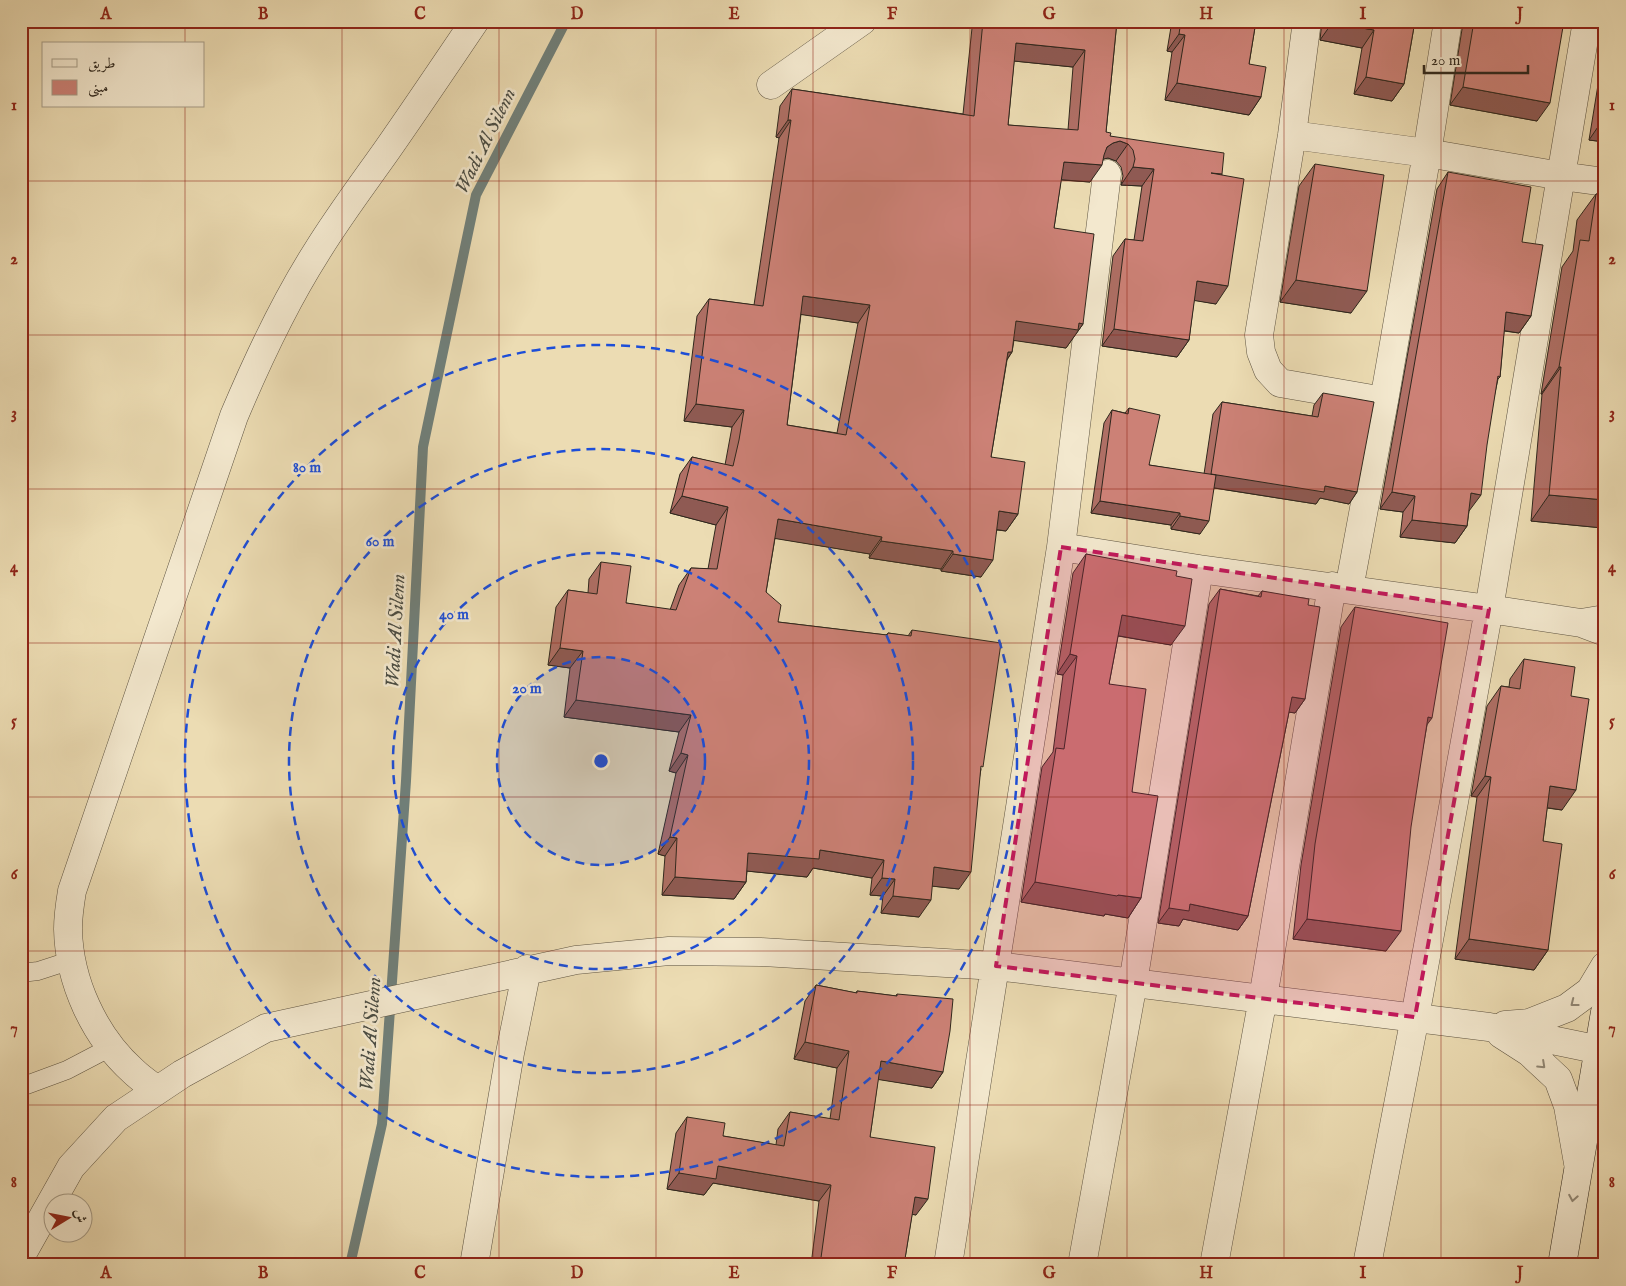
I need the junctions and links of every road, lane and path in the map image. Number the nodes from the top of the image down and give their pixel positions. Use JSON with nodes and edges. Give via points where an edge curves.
{"nodes":[{"id":1,"x":475,"y":21,"type":"edge"},
{"id":2,"x":862,"y":21,"type":"edge"},
{"id":3,"x":1307,"y":21,"type":"edge"},
{"id":4,"x":1448,"y":21,"type":"edge"},
{"id":5,"x":1587,"y":21,"type":"edge"},
{"id":6,"x":771,"y":85,"type":"dead end"},
{"id":7,"x":1292,"y":135,"type":"junction"},
{"id":8,"x":1427,"y":153,"type":"junction"},
{"id":9,"x":1108,"y":174,"type":"dead end"},
{"id":10,"x":1561,"y":176,"type":"junction"},
{"id":11,"x":1605,"y":182,"type":"edge"},
{"id":12,"x":1384,"y":401,"type":"junction"},
{"id":13,"x":1062,"y":547,"type":"junction"},
{"id":14,"x":1199,"y":569,"type":"junction"},
{"id":15,"x":1340,"y":588,"type":"junction"},
{"id":16,"x":1489,"y":609,"type":"junction"},
{"id":17,"x":1597,"y":625,"type":"edge"},
{"id":18,"x":72,"y":960,"type":"junction"},
{"id":19,"x":996,"y":966,"type":"junction"},
{"id":20,"x":1605,"y":966,"type":"edge"},
{"id":21,"x":527,"y":969,"type":"junction"},
{"id":22,"x":21,"y":973,"type":"edge"},
{"id":23,"x":1133,"y":983,"type":"junction"},
{"id":24,"x":1263,"y":998,"type":"junction"},
{"id":25,"x":1605,"y":1012,"type":"edge"},
{"id":26,"x":1415,"y":1017,"type":"junction"},
{"id":27,"x":1489,"y":1027,"type":"junction"},
{"id":28,"x":111,"y":1047,"type":"junction"},
{"id":29,"x":1602,"y":1050,"type":"edge"},
{"id":30,"x":21,"y":1087,"type":"edge"},
{"id":31,"x":157,"y":1090,"type":"junction"},
{"id":32,"x":1579,"y":1165,"type":"junction"},
{"id":33,"x":21,"y":1256,"type":"edge"},
{"id":34,"x":474,"y":1265,"type":"edge"},
{"id":35,"x":948,"y":1265,"type":"edge"},
{"id":36,"x":1082,"y":1265,"type":"edge"},
{"id":37,"x":1214,"y":1265,"type":"edge"},
{"id":38,"x":1366,"y":1265,"type":"edge"},
{"id":39,"x":1562,"y":1265,"type":"edge"}],
"edges":[{"from":1,"to":18,"type":"street","via":[[320,246],[257,361],[234,416],[72,891],[68,928]]},
{"from":2,"to":6,"type":"street"},
{"from":3,"to":7,"type":"street"},
{"from":4,"to":8,"type":"street"},
{"from":5,"to":10,"type":"street"},
{"from":7,"to":8,"type":"street"},
{"from":7,"to":12,"type":"street","via":[[1259,335],[1261,352],[1268,370],[1280,383]]},
{"from":8,"to":10,"type":"street"},
{"from":8,"to":12,"type":"street"},
{"from":9,"to":13,"type":"street"},
{"from":10,"to":11,"type":"street"},
{"from":10,"to":16,"type":"street"},
{"from":12,"to":15,"type":"street"},
{"from":13,"to":14,"type":"street"},
{"from":13,"to":19,"type":"street"},
{"from":14,"to":15,"type":"street"},
{"from":14,"to":23,"type":"street"},
{"from":15,"to":16,"type":"street"},
{"from":15,"to":24,"type":"street"},
{"from":16,"to":17,"type":"street"},
{"from":16,"to":26,"type":"street"},
{"from":18,"to":22,"type":"lane"},
{"from":18,"to":28,"type":"street","via":[[80,991],[93,1020]]},
{"from":19,"to":21,"type":"street","via":[[762,952],[669,951],[576,960]]},
{"from":19,"to":23,"type":"street"},
{"from":19,"to":35,"type":"street"},
{"from":20,"to":27,"type":"street","one_way":true,"via":[[1590,990],[1567,1008],[1529,1023]]},
{"from":21,"to":31,"type":"street","via":[[266,1028]]},
{"from":21,"to":34,"type":"street"},
{"from":23,"to":24,"type":"street"},
{"from":23,"to":36,"type":"street"},
{"from":24,"to":26,"type":"street"},
{"from":24,"to":37,"type":"street"},
{"from":25,"to":29,"type":"street"},
{"from":26,"to":27,"type":"street"},
{"from":26,"to":38,"type":"street"},
{"from":27,"to":29,"type":"street"},
{"from":27,"to":32,"type":"street","one_way":true,"via":[[1529,1052],[1558,1079],[1568,1106]]},
{"from":28,"to":30,"type":"lane","via":[[67,1070]]},
{"from":28,"to":31,"type":"street","via":[[132,1071]]},
{"from":29,"to":32,"type":"street"},
{"from":31,"to":33,"type":"street","via":[[116,1118],[71,1167]]},
{"from":32,"to":39,"type":"street","one_way":true}]}
